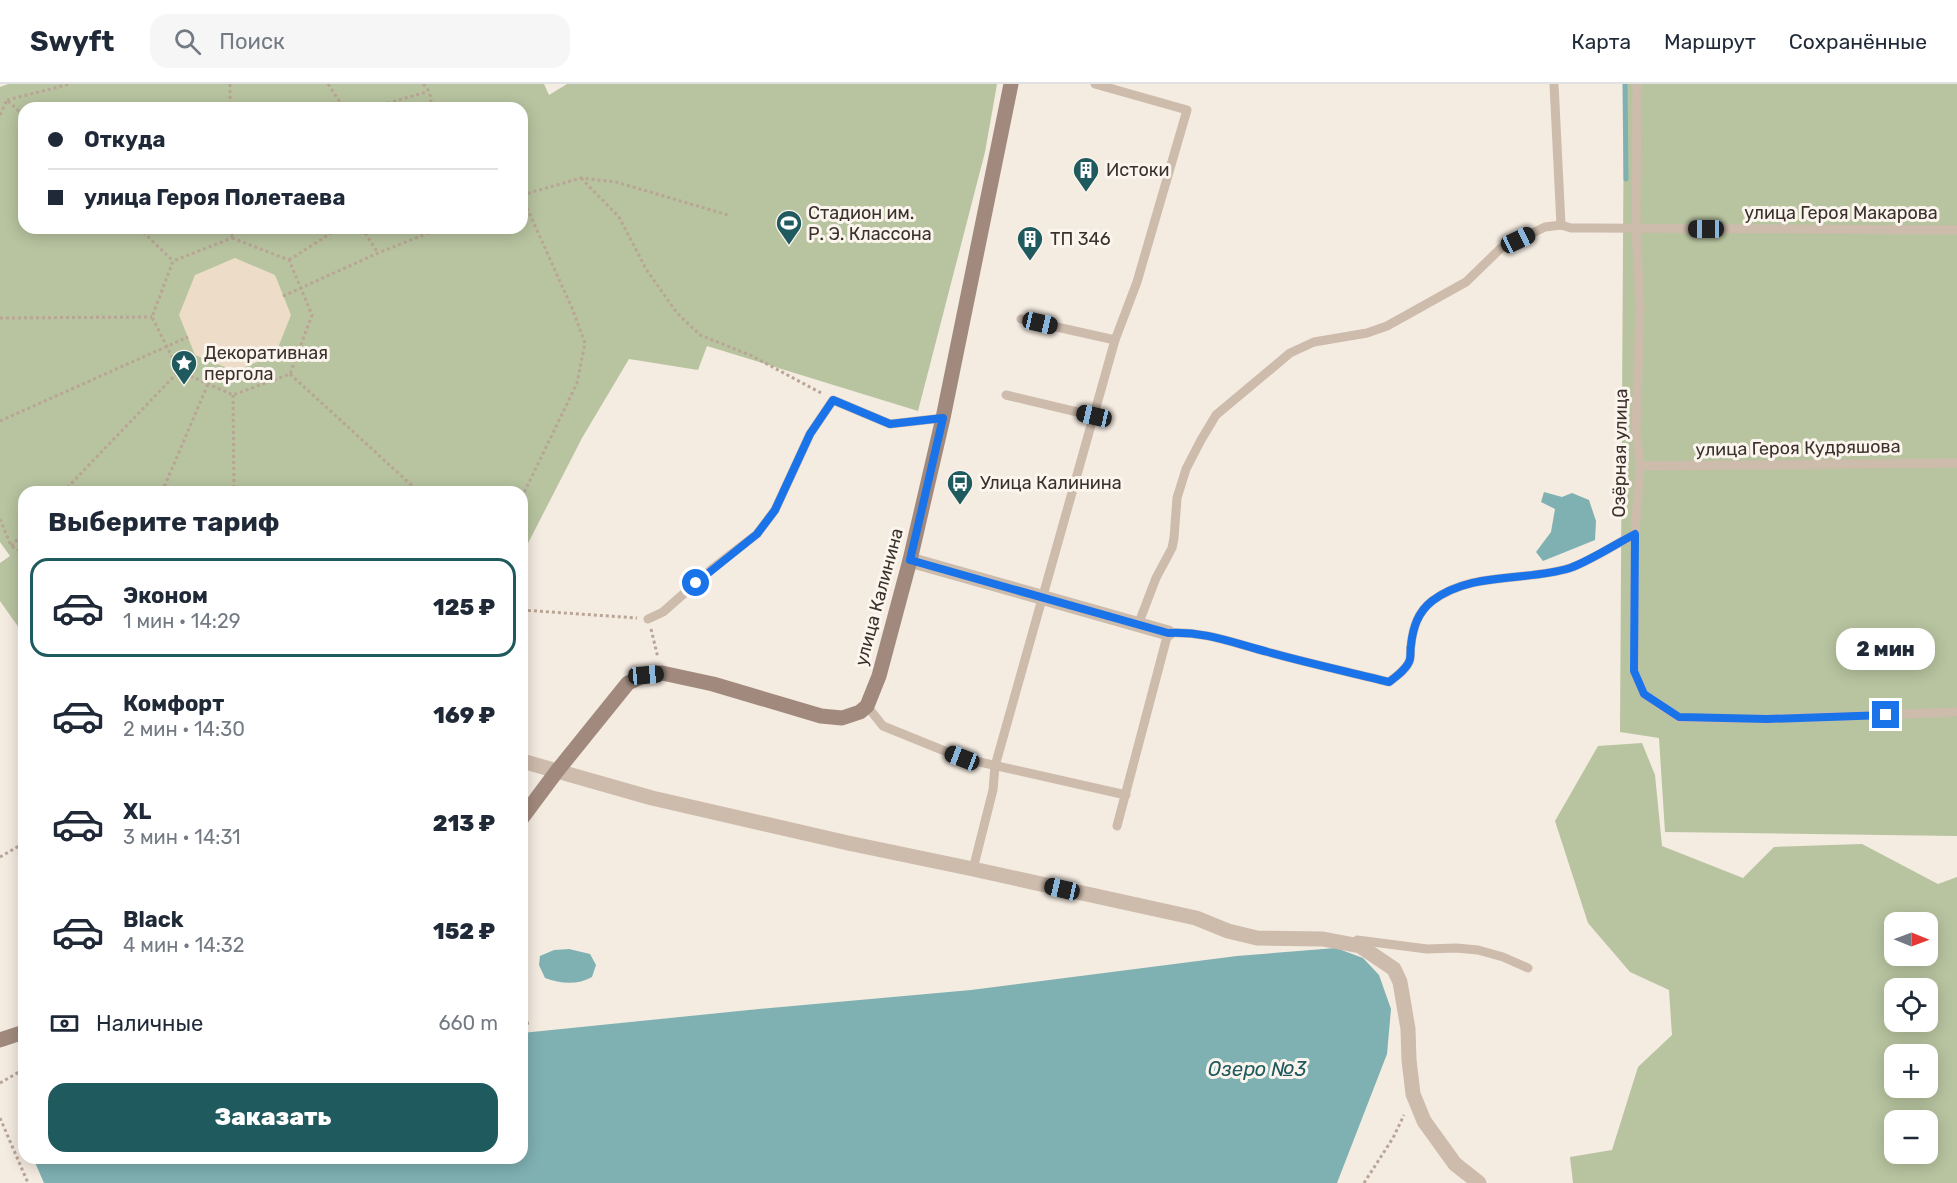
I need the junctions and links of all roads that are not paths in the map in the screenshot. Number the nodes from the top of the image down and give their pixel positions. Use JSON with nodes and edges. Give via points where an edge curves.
{"nodes":[{"id":1,"x":1011,"y":84,"type":"edge"},
{"id":2,"x":1095,"y":84,"type":"edge"},
{"id":3,"x":1554,"y":84,"type":"edge"},
{"id":4,"x":1636,"y":84,"type":"edge"},
{"id":5,"x":1561,"y":225,"type":"junction"},
{"id":6,"x":1636,"y":229,"type":"junction"},
{"id":7,"x":1957,"y":230,"type":"edge"},
{"id":8,"x":1021,"y":319,"type":"dead end"},
{"id":9,"x":1115,"y":340,"type":"junction"},
{"id":10,"x":1006,"y":395,"type":"dead end"},
{"id":11,"x":1094,"y":416,"type":"junction"},
{"id":12,"x":943,"y":418,"type":"junction"},
{"id":13,"x":1957,"y":463,"type":"edge"},
{"id":14,"x":1640,"y":466,"type":"junction"},
{"id":15,"x":1635,"y":534,"type":"junction"},
{"id":16,"x":910,"y":560,"type":"junction"},
{"id":17,"x":1042,"y":596,"type":"junction"},
{"id":18,"x":648,"y":619,"type":"road end"},
{"id":19,"x":1138,"y":625,"type":"junction"},
{"id":20,"x":1168,"y":633,"type":"junction"},
{"id":21,"x":867,"y":706,"type":"junction"},
{"id":22,"x":1957,"y":712,"type":"edge"},
{"id":23,"x":528,"y":763,"type":"edge"},
{"id":24,"x":995,"y":766,"type":"junction"},
{"id":25,"x":557,"y":771,"type":"junction"},
{"id":26,"x":1126,"y":795,"type":"junction"},
{"id":27,"x":528,"y":810,"type":"edge"},
{"id":28,"x":1118,"y":826,"type":"dead end"},
{"id":29,"x":974,"y":869,"type":"junction"},
{"id":30,"x":1339,"y":941,"type":"junction"},
{"id":31,"x":1528,"y":968,"type":"dead end"},
{"id":32,"x":18,"y":1034,"type":"edge"},
{"id":33,"x":0,"y":1040,"type":"edge"},
{"id":34,"x":1479,"y":1183,"type":"edge"}],
"edges":[{"from":1,"to":12,"type":"street","name":"улица Калинина"},
{"from":2,"to":9,"type":"lane","via":[[1187,110],[1137,282]]},
{"from":3,"to":5,"type":"lane"},
{"from":4,"to":6,"type":"lane","name":"Озёрная улица"},
{"from":5,"to":6,"type":"lane","name":"улица Героя Макарова"},
{"from":5,"to":19,"type":"lane","name":"улица Героя Макарова","via":[[1545,227],[1501,248],[1466,282],[1387,326],[1314,342],[1290,353],[1216,415],[1186,469],[1177,498],[1172,549]]},
{"from":6,"to":7,"type":"lane","name":"улица Героя Макарова"},
{"from":6,"to":14,"type":"lane","name":"Озёрная улица","via":[[1640,308],[1635,429]]},
{"from":8,"to":9,"type":"lane"},
{"from":9,"to":11,"type":"lane"},
{"from":10,"to":11,"type":"lane"},
{"from":11,"to":17,"type":"lane"},
{"from":12,"to":16,"type":"street","name":"улица Калинина"},
{"from":12,"to":18,"type":"lane","via":[[890,424],[833,400],[810,434],[775,510],[757,534],[663,612]]},
{"from":13,"to":14,"type":"lane","name":"улица Героя Кудряшова"},
{"from":14,"to":15,"type":"lane","name":"Озёрная улица"},
{"from":15,"to":20,"type":"lane","name":"Озёрная улица","via":[[1572,568],[1474,583],[1434,600],[1420,611],[1410,660],[1389,682],[1207,634]]},
{"from":15,"to":22,"type":"lane","via":[[1634,671],[1644,694],[1679,717],[1767,719]]},
{"from":16,"to":17,"type":"street"},
{"from":16,"to":21,"type":"street","name":"улица Калинина","via":[[879,676]]},
{"from":17,"to":19,"type":"street"},
{"from":17,"to":24,"type":"lane"},
{"from":19,"to":20,"type":"street"},
{"from":20,"to":26,"type":"lane"},
{"from":21,"to":24,"type":"lane","via":[[883,726],[962,758]]},
{"from":21,"to":25,"type":"street","via":[[843,718],[821,716],[713,684],[662,673],[646,675],[627,683]]},
{"from":23,"to":25,"type":"street"},
{"from":24,"to":26,"type":"lane"},
{"from":24,"to":29,"type":"lane"},
{"from":25,"to":27,"type":"street"},
{"from":25,"to":29,"type":"street","via":[[652,798]]},
{"from":26,"to":28,"type":"lane"},
{"from":29,"to":30,"type":"street","via":[[1196,918],[1257,938]]},
{"from":30,"to":31,"type":"lane","via":[[1351,939],[1427,950],[1478,950]]},
{"from":30,"to":34,"type":"street","via":[[1360,946],[1394,969],[1408,1029],[1413,1094],[1424,1121],[1455,1164]]},
{"from":32,"to":33,"type":"street"}]}
